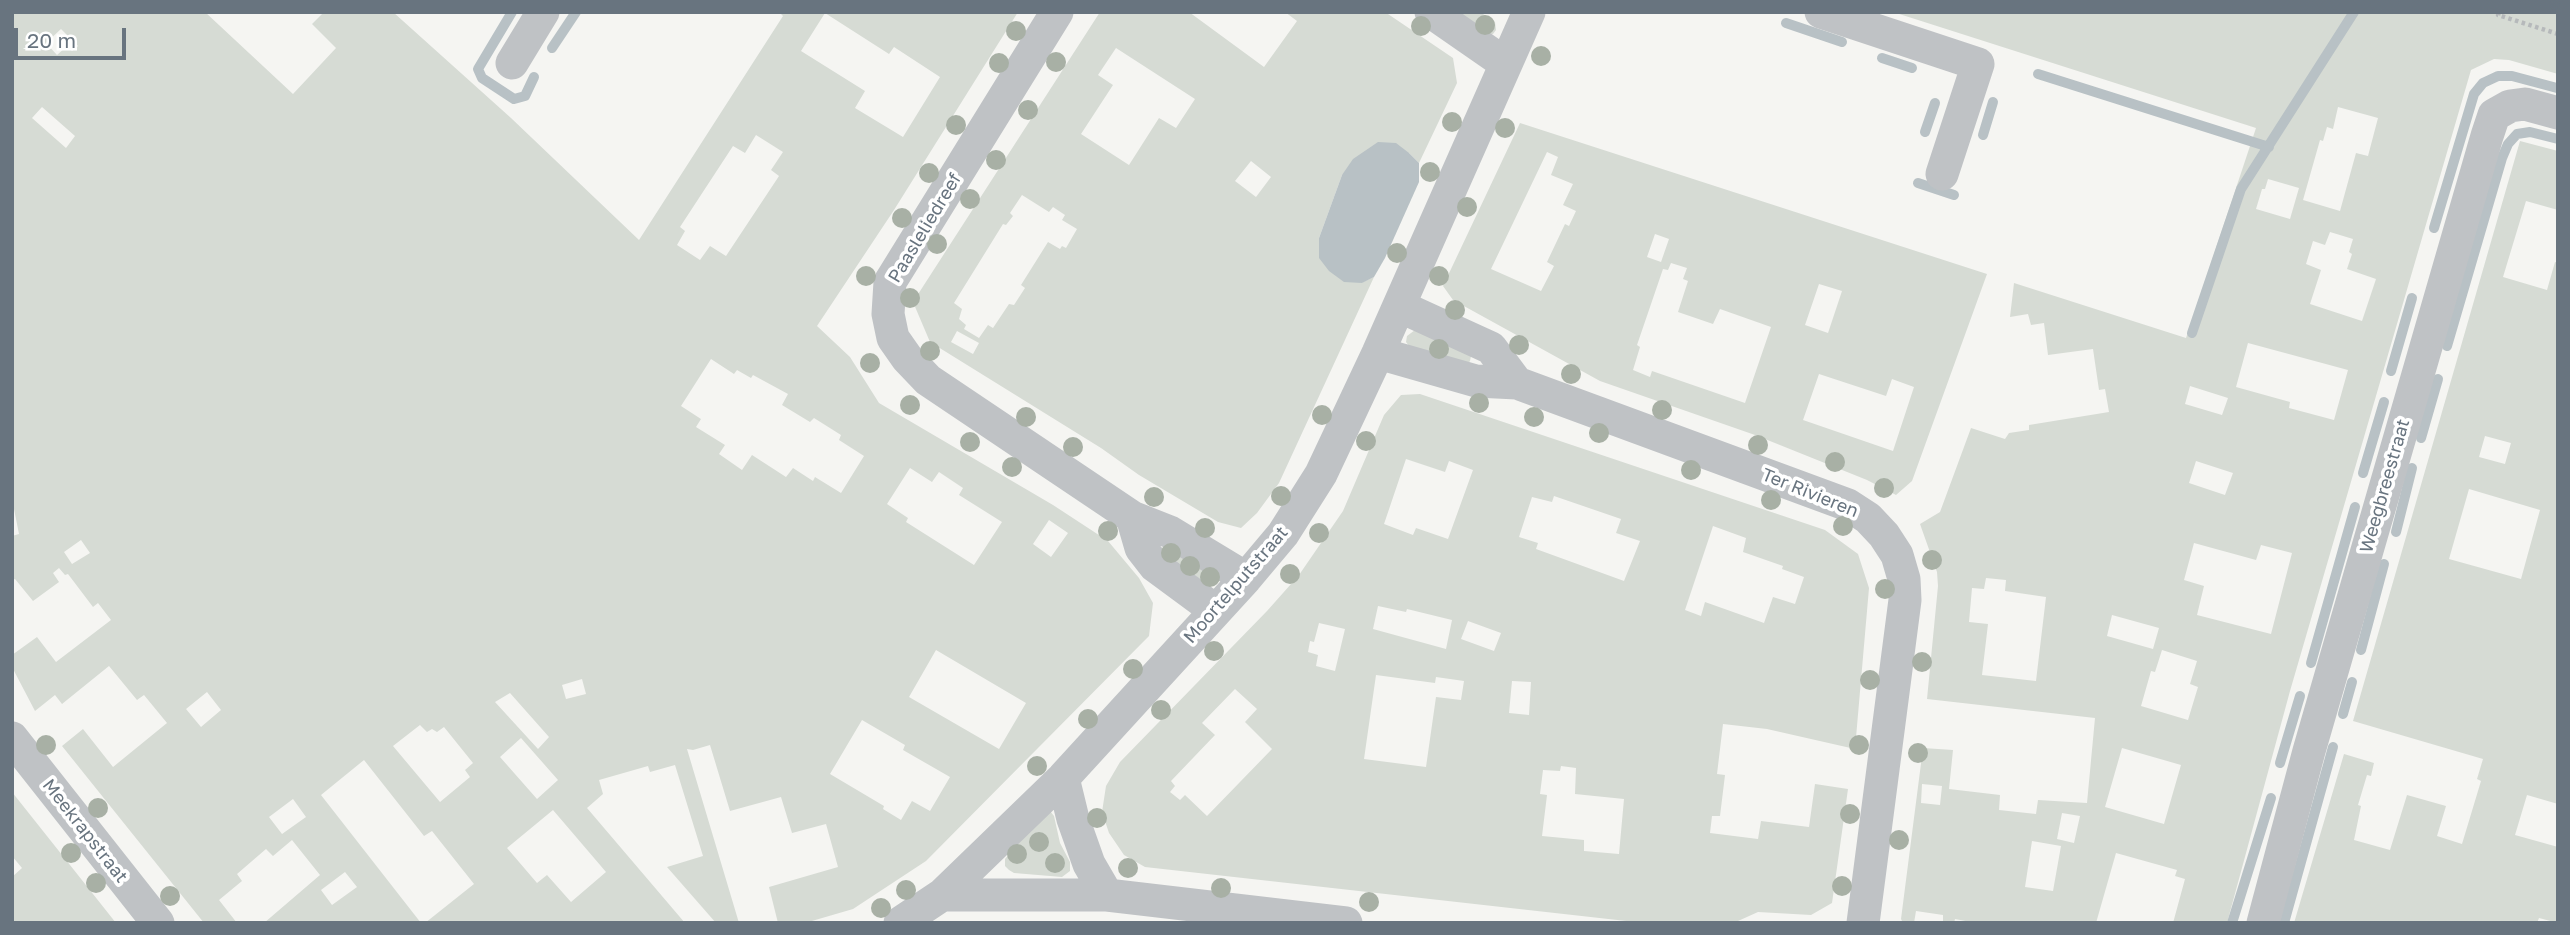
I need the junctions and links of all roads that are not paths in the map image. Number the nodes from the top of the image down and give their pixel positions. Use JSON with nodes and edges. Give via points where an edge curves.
{"nodes":[{"id":1,"x":543,"y":12,"type":"edge"},
{"id":2,"x":1057,"y":12,"type":"edge"},
{"id":3,"x":1431,"y":12,"type":"edge"},
{"id":4,"x":1529,"y":12,"type":"edge"},
{"id":5,"x":1821,"y":12,"type":"edge"},
{"id":6,"x":512,"y":63,"type":"dead end"},
{"id":7,"x":1506,"y":64,"type":"junction"},
{"id":8,"x":2558,"y":113,"type":"edge"},
{"id":9,"x":1942,"y":174,"type":"dead end"},
{"id":10,"x":1399,"y":306,"type":"junction"},
{"id":11,"x":1378,"y":353,"type":"junction"},
{"id":12,"x":1517,"y":383,"type":"junction"},
{"id":13,"x":1132,"y":517,"type":"junction"},
{"id":14,"x":1246,"y":578,"type":"junction"},
{"id":15,"x":1216,"y":611,"type":"junction"},
{"id":16,"x":12,"y":738,"type":"edge"},
{"id":17,"x":1063,"y":778,"type":"junction"},
{"id":18,"x":942,"y":895,"type":"junction"},
{"id":19,"x":1107,"y":895,"type":"junction"},
{"id":20,"x":158,"y":923,"type":"edge"},
{"id":21,"x":900,"y":923,"type":"edge"},
{"id":22,"x":1346,"y":923,"type":"edge"},
{"id":23,"x":1863,"y":923,"type":"edge"},
{"id":24,"x":2263,"y":923,"type":"edge"}],
"edges":[{"from":1,"to":6,"type":"street"},
{"from":2,"to":13,"type":"street","name":"Paasleliedreef","via":[[890,282],[888,314],[893,338],[928,380]]},
{"from":3,"to":7,"type":"street"},
{"from":4,"to":7,"type":"street","name":"Moortelputstraat"},
{"from":5,"to":9,"type":"street","via":[[1978,64]]},
{"from":7,"to":10,"type":"street","name":"Moortelputstraat"},
{"from":8,"to":24,"type":"street","name":"Weegbreestraat","via":[[2525,104],[2494,115],[2308,751]]},
{"from":10,"to":11,"type":"street","name":"Moortelputstraat"},
{"from":10,"to":12,"type":"street","via":[[1491,348]]},
{"from":11,"to":12,"type":"street","name":"Ter Rivieren","via":[[1475,381]]},
{"from":11,"to":14,"type":"street","name":"Moortelputstraat","via":[[1321,474],[1283,534]]},
{"from":12,"to":23,"type":"street","name":"Ter Rivieren","via":[[1848,505],[1884,535],[1904,579],[1905,600]]},
{"from":13,"to":14,"type":"street","name":"Paasleliedreef","via":[[1170,532]]},
{"from":13,"to":15,"type":"street","via":[[1141,548],[1156,566]]},
{"from":14,"to":15,"type":"street","name":"Moortelputstraat"},
{"from":15,"to":17,"type":"street","name":"Moortelputstraat"},
{"from":16,"to":20,"type":"street","name":"Meekrapstraat"},
{"from":17,"to":18,"type":"street","name":"Moortelputstraat"},
{"from":17,"to":19,"type":"street","via":[[1085,853]]},
{"from":18,"to":19,"type":"street"},
{"from":18,"to":21,"type":"street","name":"Moortelputstraat"},
{"from":19,"to":22,"type":"street"}]}
